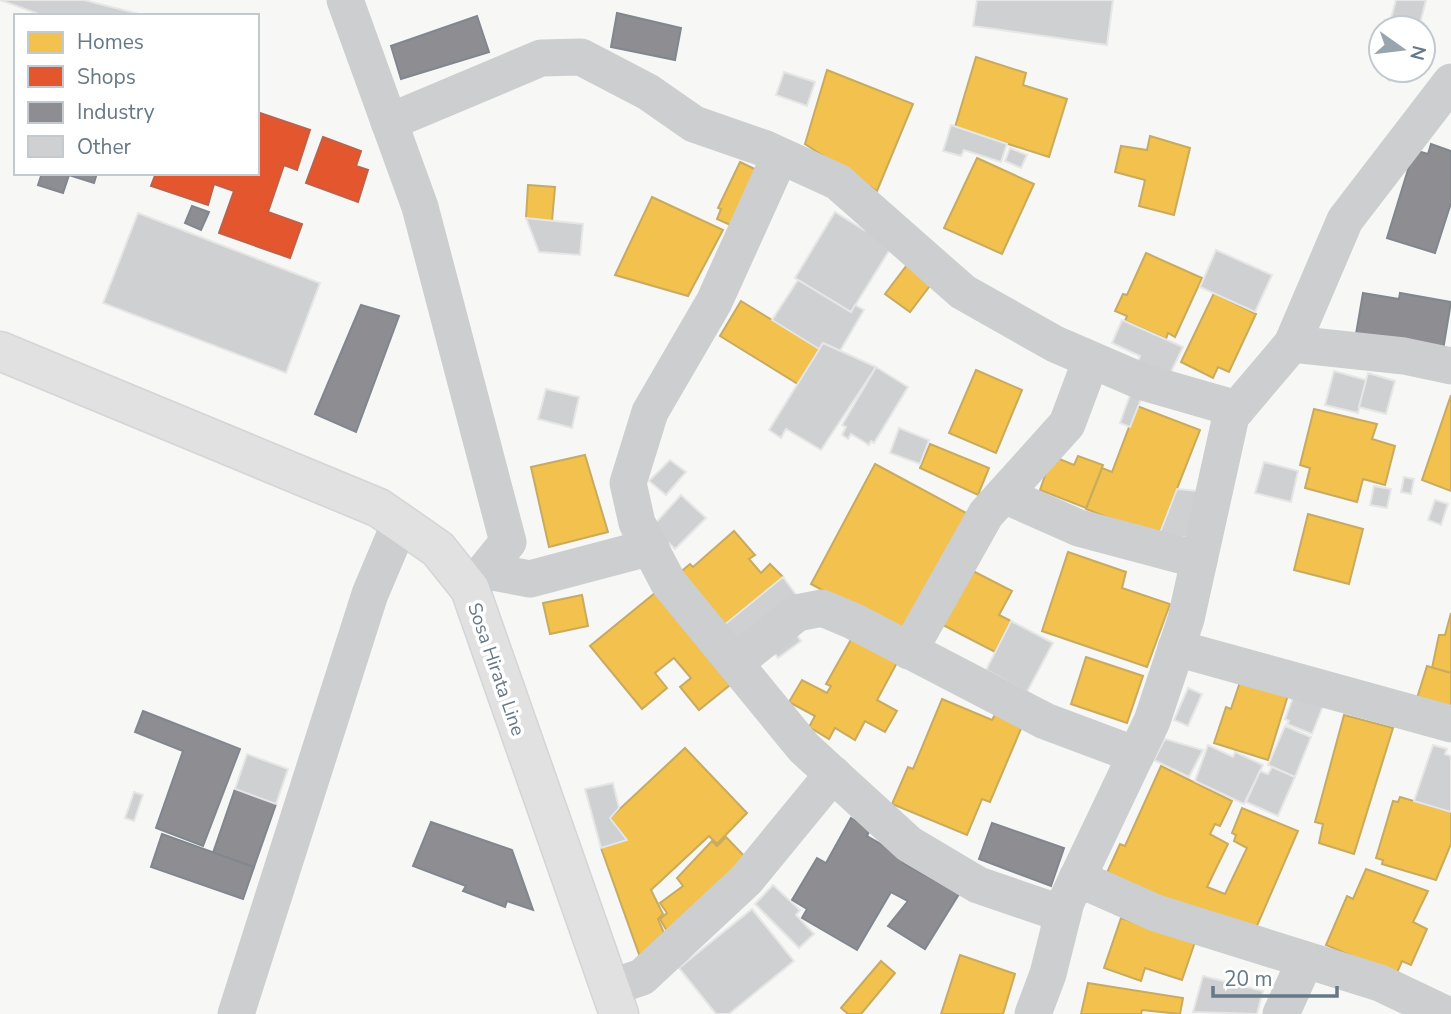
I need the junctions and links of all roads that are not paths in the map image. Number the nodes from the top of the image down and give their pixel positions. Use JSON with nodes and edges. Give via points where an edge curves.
{"nodes":[{"id":1,"x":345,"y":0,"type":"edge"},
{"id":2,"x":1451,"y":82,"type":"edge"},
{"id":3,"x":389,"y":122,"type":"junction"},
{"id":4,"x":780,"y":156,"type":"junction"},
{"id":5,"x":1292,"y":344,"type":"junction"},
{"id":6,"x":0,"y":351,"type":"edge"},
{"id":7,"x":1091,"y":360,"type":"junction"},
{"id":8,"x":1451,"y":366,"type":"edge"},
{"id":9,"x":1237,"y":409,"type":"junction"},
{"id":10,"x":1004,"y":495,"type":"junction"},
{"id":11,"x":400,"y":523,"type":"junction"},
{"id":12,"x":651,"y":548,"type":"junction"},
{"id":13,"x":1199,"y":560,"type":"junction"},
{"id":14,"x":478,"y":580,"type":"junction"},
{"id":15,"x":1176,"y":648,"type":"junction"},
{"id":16,"x":909,"y":651,"type":"junction"},
{"id":17,"x":735,"y":663,"type":"junction"},
{"id":18,"x":1451,"y":724,"type":"edge"},
{"id":19,"x":1136,"y":755,"type":"junction"},
{"id":20,"x":833,"y":774,"type":"junction"},
{"id":21,"x":1077,"y":878,"type":"junction"},
{"id":22,"x":1063,"y":914,"type":"junction"},
{"id":23,"x":1305,"y":961,"type":"junction"},
{"id":24,"x":614,"y":1001,"type":"edge"},
{"id":25,"x":236,"y":1014,"type":"edge"},
{"id":26,"x":1033,"y":1014,"type":"edge"},
{"id":27,"x":1281,"y":1014,"type":"edge"},
{"id":28,"x":1446,"y":1014,"type":"edge"}],
"edges":[{"from":1,"to":3,"type":"street"},
{"from":2,"to":5,"type":"street","via":[[1345,220]]},
{"from":3,"to":4,"type":"street","via":[[541,58],[581,57],[648,92],[694,124]]},
{"from":3,"to":14,"type":"street","via":[[420,207],[508,542]]},
{"from":4,"to":7,"type":"street","via":[[838,182],[963,292]]},
{"from":4,"to":12,"type":"street","via":[[714,302],[650,412],[628,483],[638,523]]},
{"from":5,"to":8,"type":"street"},
{"from":5,"to":9,"type":"street"},
{"from":6,"to":11,"type":"main road","name":"Sosa Hirata Line","via":[[379,508]]},
{"from":7,"to":9,"type":"street","via":[[1143,382]]},
{"from":7,"to":10,"type":"street","via":[[1067,424]]},
{"from":9,"to":13,"type":"street","via":[[1231,416]]},
{"from":10,"to":13,"type":"street","via":[[1079,528]]},
{"from":10,"to":16,"type":"street","via":[[986,514]]},
{"from":11,"to":14,"type":"main road","name":"Sosa Hirata Line"},
{"from":11,"to":25,"type":"street","via":[[370,594]]},
{"from":12,"to":14,"type":"street","via":[[530,579]]},
{"from":12,"to":17,"type":"street","via":[[668,582]]},
{"from":13,"to":15,"type":"street"},
{"from":14,"to":24,"type":"main road","name":"Sosa Hirata Line"},
{"from":15,"to":18,"type":"street"},
{"from":15,"to":19,"type":"street"},
{"from":16,"to":17,"type":"street","via":[[822,608],[797,613]]},
{"from":16,"to":19,"type":"street","via":[[1045,721]]},
{"from":17,"to":20,"type":"street","via":[[804,748]]},
{"from":19,"to":21,"type":"street"},
{"from":20,"to":22,"type":"street","via":[[909,844],[978,885]]},
{"from":20,"to":24,"type":"street","via":[[746,880]]},
{"from":21,"to":22,"type":"street"},
{"from":21,"to":23,"type":"street","via":[[1156,913]]},
{"from":22,"to":26,"type":"street"},
{"from":23,"to":27,"type":"street"},
{"from":23,"to":28,"type":"street","via":[[1380,984]]}]}
